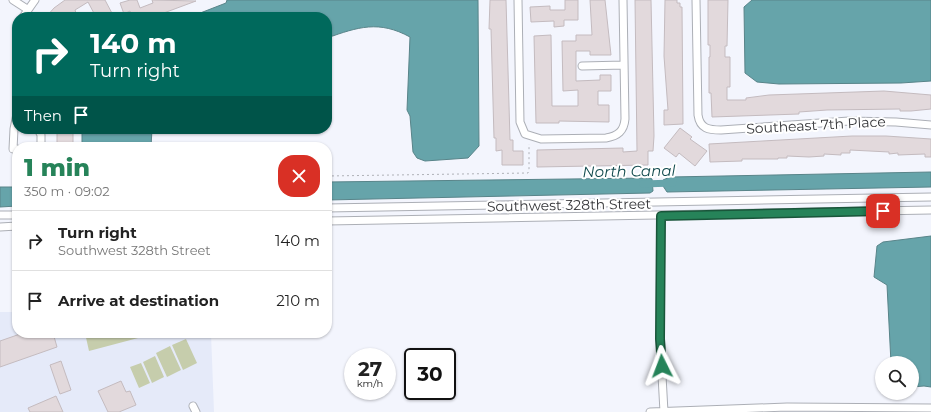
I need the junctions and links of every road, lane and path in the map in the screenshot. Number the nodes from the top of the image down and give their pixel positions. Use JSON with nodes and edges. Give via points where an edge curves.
{"nodes":[{"id":1,"x":13,"y":0,"type":"edge"},
{"id":2,"x":35,"y":0,"type":"edge"},
{"id":3,"x":518,"y":0,"type":"edge"},
{"id":4,"x":623,"y":0,"type":"edge"},
{"id":5,"x":696,"y":0,"type":"edge"},
{"id":6,"x":27,"y":9,"type":"junction"},
{"id":7,"x":26,"y":12,"type":"edge"},
{"id":8,"x":624,"y":65,"type":"junction"},
{"id":9,"x":582,"y":66,"type":"dead end"},
{"id":10,"x":931,"y":124,"type":"edge"},
{"id":11,"x":529,"y":136,"type":"junction"},
{"id":12,"x":332,"y":176,"type":"edge"},
{"id":13,"x":931,"y":197,"type":"edge"},
{"id":14,"x":332,"y":208,"type":"edge"},
{"id":15,"x":931,"y":210,"type":"edge"},
{"id":16,"x":0,"y":215,"type":"edge"},
{"id":17,"x":12,"y":215,"type":"edge"},
{"id":18,"x":661,"y":216,"type":"junction"},
{"id":19,"x":332,"y":221,"type":"edge"},
{"id":20,"x":12,"y":226,"type":"edge"},
{"id":21,"x":0,"y":227,"type":"edge"},
{"id":22,"x":929,"y":410,"type":"edge"},
{"id":23,"x":650,"y":412,"type":"edge"},
{"id":24,"x":664,"y":412,"type":"edge"}],
"edges":[{"from":1,"to":6,"type":"street"},
{"from":2,"to":6,"type":"street"},
{"from":3,"to":11,"type":"street","via":[[520,118],[522,129]]},
{"from":4,"to":8,"type":"street"},
{"from":5,"to":10,"type":"street","name":"Southeast 7th Place","via":[[698,115],[702,125],[714,130],[849,121]]},
{"from":6,"to":7,"type":"street"},
{"from":8,"to":9,"type":"street"},
{"from":8,"to":11,"type":"street","via":[[626,119],[619,133],[603,138],[541,139]]},
{"from":11,"to":12,"type":"path","via":[[528,173]]},
{"from":13,"to":14,"type":"street","name":"Southwest 328th Street"},
{"from":15,"to":18,"type":"street","name":"Southwest 328th Street"},
{"from":16,"to":17,"type":"street"},
{"from":18,"to":19,"type":"street","name":"Southwest 328th Street"},
{"from":18,"to":24,"type":"street","via":[[660,339]]},
{"from":20,"to":21,"type":"street"},
{"from":22,"to":24,"type":"street","via":[[787,407]]},
{"from":23,"to":24,"type":"street"}]}
